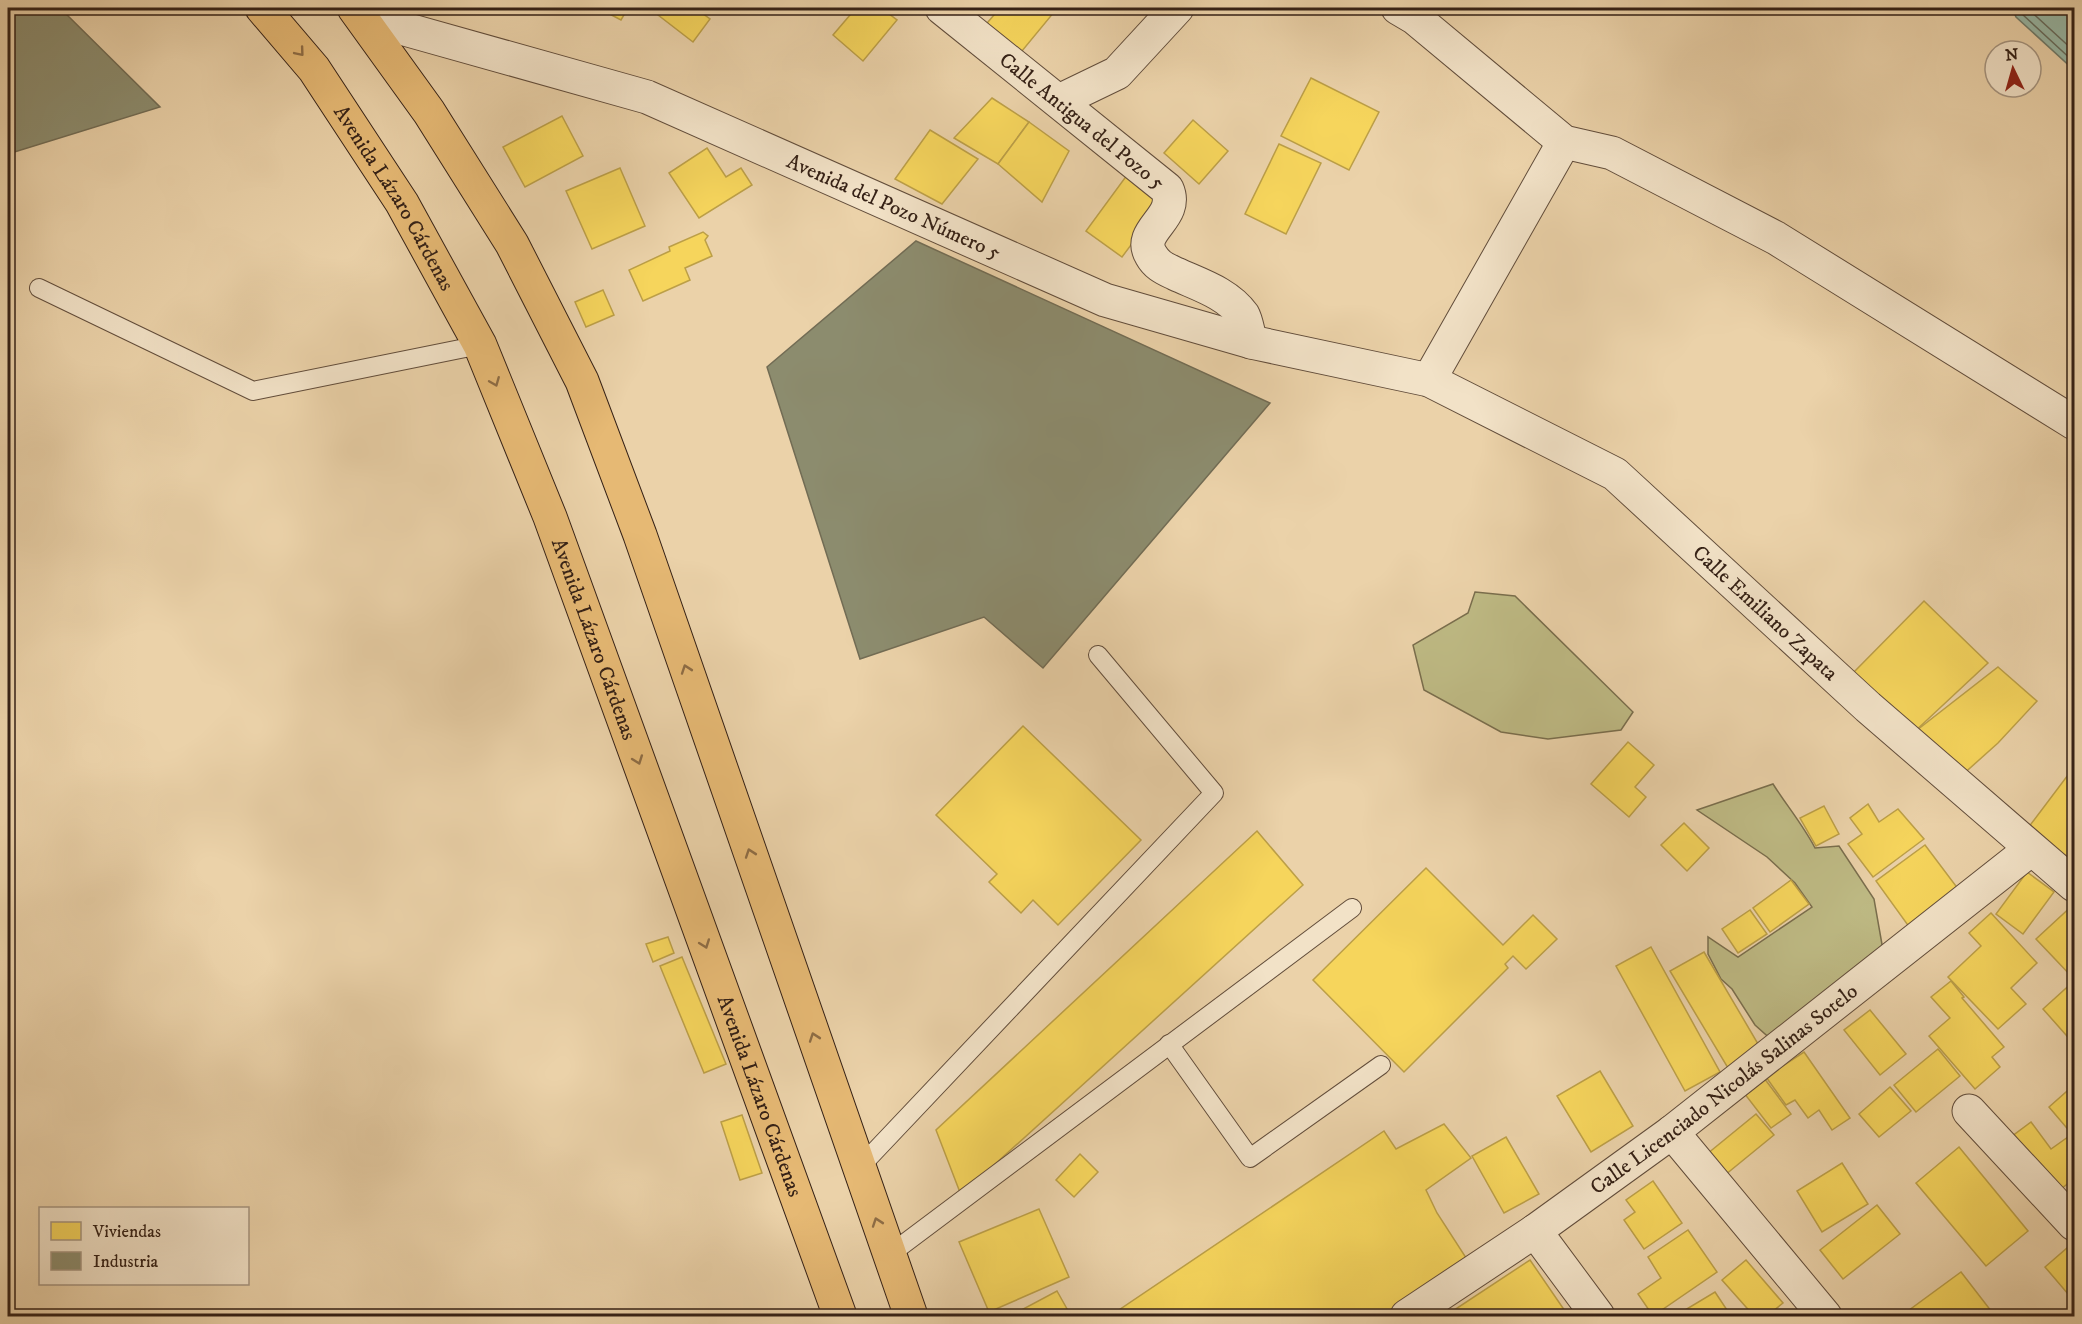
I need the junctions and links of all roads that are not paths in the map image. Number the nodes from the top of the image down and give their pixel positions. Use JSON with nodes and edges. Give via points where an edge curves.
{"nodes":[{"id":1,"x":262,"y":8,"type":"edge"},
{"id":2,"x":942,"y":8,"type":"edge"},
{"id":3,"x":1177,"y":8,"type":"edge"},
{"id":4,"x":1398,"y":8,"type":"edge"},
{"id":5,"x":358,"y":12,"type":"edge"},
{"id":6,"x":1059,"y":101,"type":"junction"},
{"id":7,"x":1564,"y":142,"type":"junction"},
{"id":8,"x":39,"y":288,"type":"dead end"},
{"id":9,"x":1251,"y":342,"type":"junction"},
{"id":10,"x":480,"y":345,"type":"junction"},
{"id":11,"x":1429,"y":380,"type":"junction"},
{"id":12,"x":2074,"y":423,"type":"edge"},
{"id":13,"x":1098,"y":655,"type":"dead end"},
{"id":14,"x":2031,"y":849,"type":"junction"},
{"id":15,"x":2074,"y":885,"type":"edge"},
{"id":16,"x":1352,"y":908,"type":"dead end"},
{"id":17,"x":1169,"y":1044,"type":"junction"},
{"id":18,"x":1381,"y":1065,"type":"dead end"},
{"id":19,"x":1969,"y":1111,"type":"dead end"},
{"id":20,"x":1672,"y":1132,"type":"junction"},
{"id":21,"x":859,"y":1168,"type":"junction"},
{"id":22,"x":2074,"y":1224,"type":"edge"},
{"id":23,"x":1535,"y":1231,"type":"junction"},
{"id":24,"x":889,"y":1255,"type":"junction"},
{"id":25,"x":1411,"y":1316,"type":"edge"},
{"id":26,"x":840,"y":1317,"type":"edge"},
{"id":27,"x":910,"y":1317,"type":"edge"},
{"id":28,"x":1598,"y":1317,"type":"edge"},
{"id":29,"x":1825,"y":1317,"type":"edge"}],
"edges":[{"from":1,"to":10,"type":"main road","name":"Avenida Lázaro Cárdenas","one_way":true,"via":[[314,69],[396,194]]},
{"from":2,"to":6,"type":"street","name":"Calle Antigua del Pozo 5"},
{"from":3,"to":6,"type":"street","via":[[1117,73]]},
{"from":4,"to":7,"type":"street"},
{"from":5,"to":9,"type":"street","name":"Avenida del Pozo Número 5","via":[[647,97],[1105,300]]},
{"from":21,"to":5,"type":"main road","one_way":true,"via":[[640,535],[582,381],[512,244],[429,112]]},
{"from":6,"to":9,"type":"street","name":"Calle Antigua del Pozo 5","via":[[1167,189],[1169,208],[1149,236],[1149,253],[1160,266],[1222,295],[1244,316]]},
{"from":7,"to":11,"type":"street"},
{"from":7,"to":12,"type":"street","via":[[1612,153],[1776,238]]},
{"from":8,"to":10,"type":"lane","via":[[253,391]]},
{"from":9,"to":11,"type":"street","name":"Avenida del Pozo Número 5"},
{"from":10,"to":26,"type":"main road","name":"Avenida Lázaro Cárdenas","one_way":true,"via":[[550,517]]},
{"from":11,"to":14,"type":"street","name":"Calle Emiliano Zapata","via":[[1615,474],[1868,707]]},
{"from":13,"to":21,"type":"lane","via":[[1214,793]]},
{"from":14,"to":15,"type":"street","name":"Calle Emiliano Zapata"},
{"from":14,"to":20,"type":"street","name":"Calle Licenciado Nicolás Salinas Sotelo"},
{"from":16,"to":17,"type":"lane"},
{"from":17,"to":18,"type":"lane","via":[[1250,1158]]},
{"from":17,"to":24,"type":"lane"},
{"from":19,"to":22,"type":"street"},
{"from":20,"to":23,"type":"street","name":"Calle Licenciado Nicolás Salinas Sotelo"},
{"from":20,"to":29,"type":"street"},
{"from":24,"to":21,"type":"main road","one_way":true},
{"from":23,"to":25,"type":"street","name":"Calle Licenciado Nicolás Salinas Sotelo"},
{"from":23,"to":28,"type":"street"},
{"from":24,"to":27,"type":"main road"}]}
